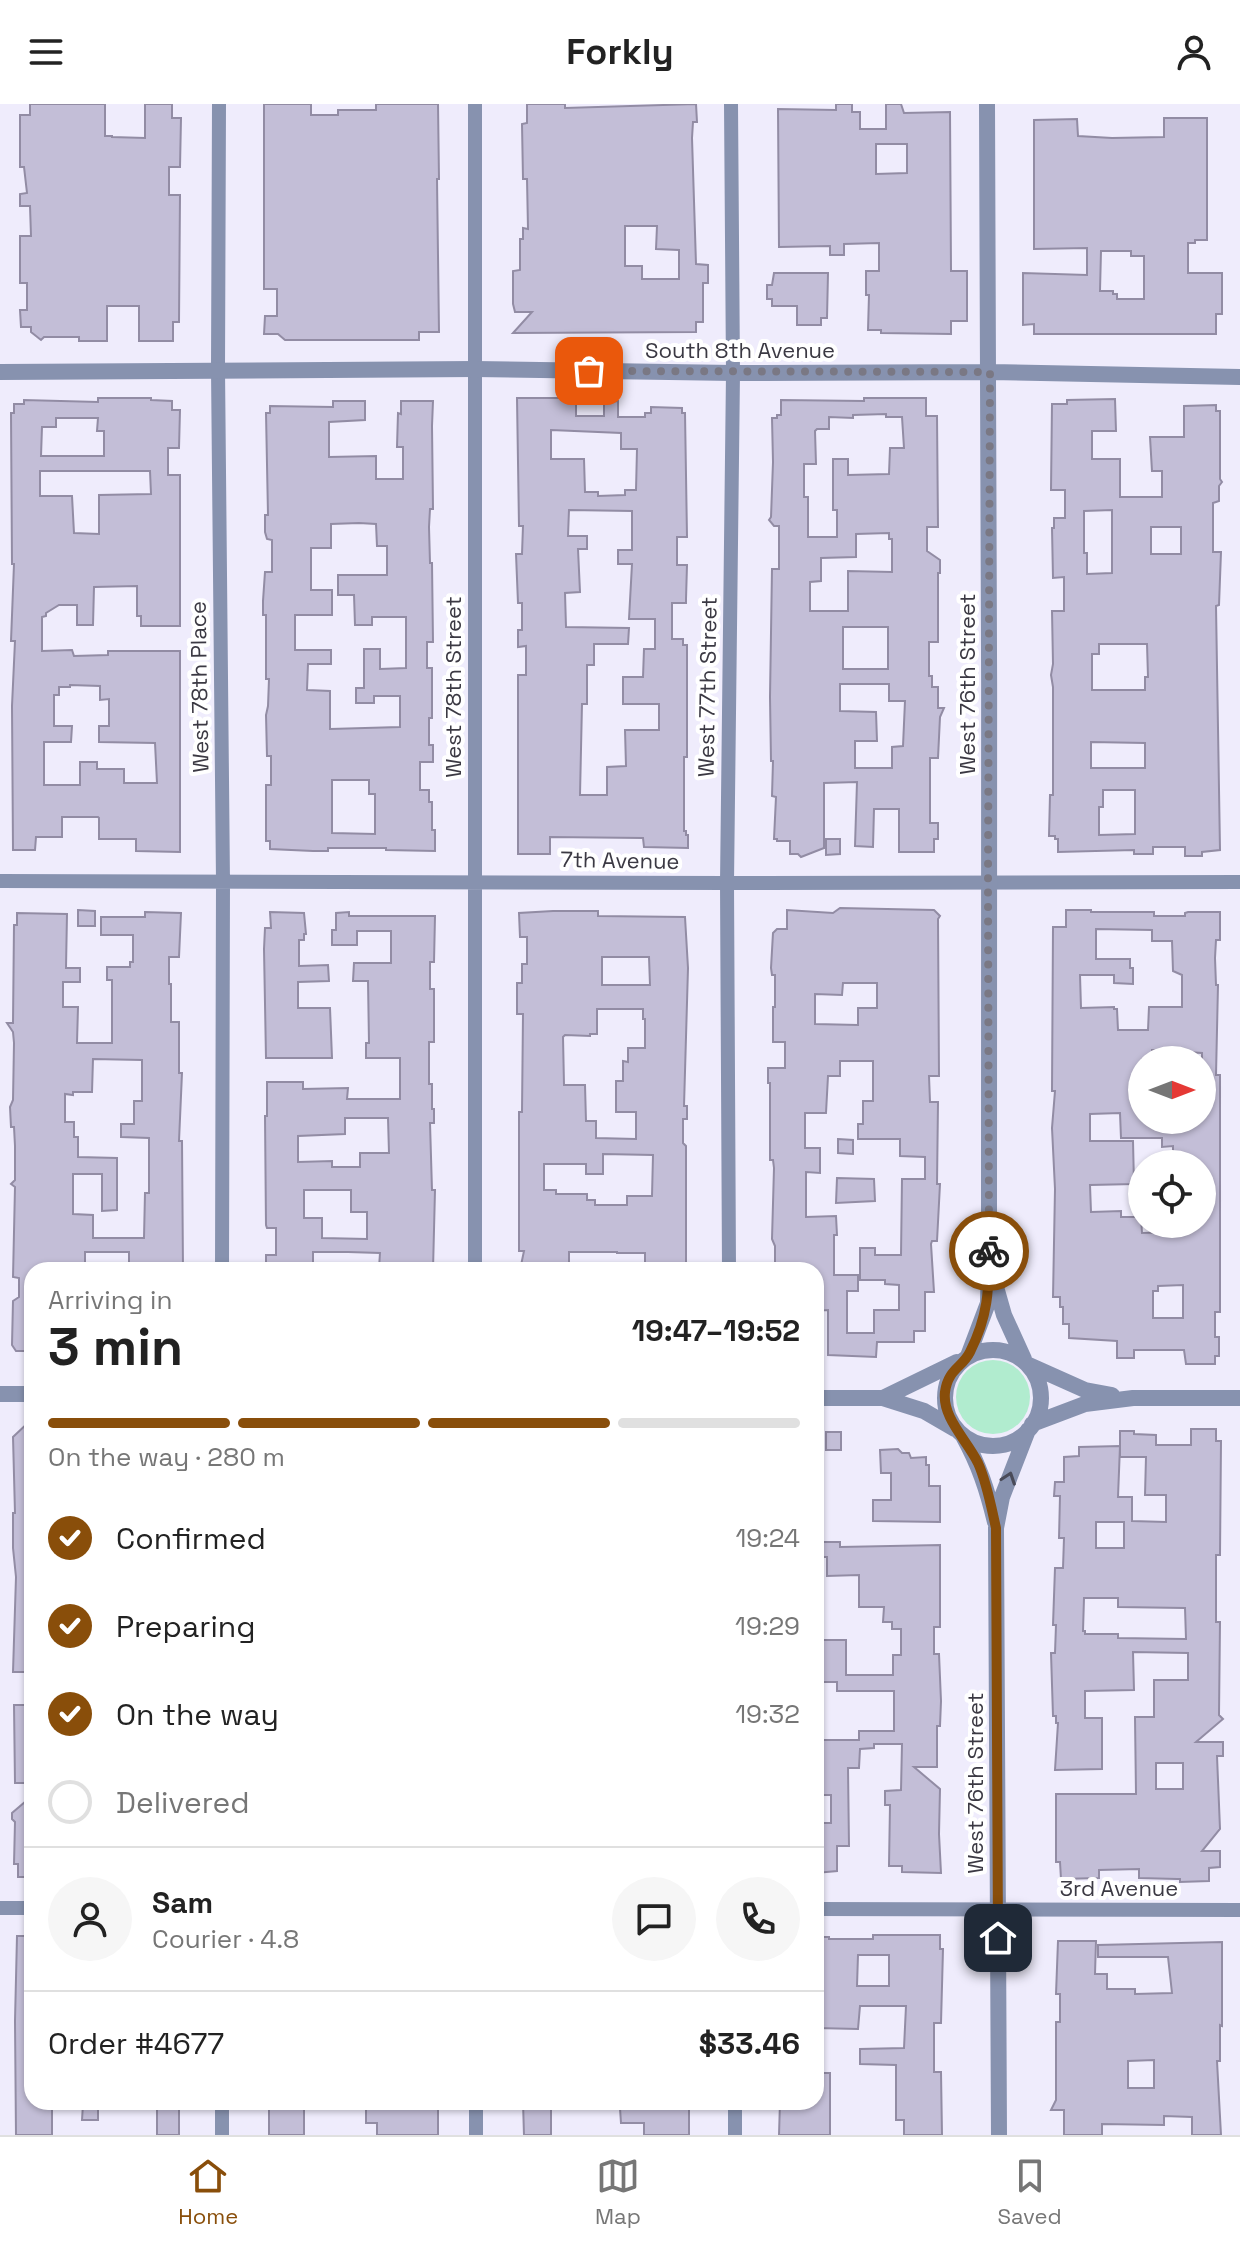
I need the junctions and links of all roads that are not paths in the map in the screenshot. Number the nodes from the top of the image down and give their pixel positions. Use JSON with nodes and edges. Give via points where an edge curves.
{"nodes":[{"id":1,"x":219,"y":104,"type":"edge"},
{"id":2,"x":475,"y":104,"type":"edge"},
{"id":3,"x":731,"y":104,"type":"edge"},
{"id":4,"x":987,"y":104,"type":"edge"},
{"id":5,"x":218,"y":369,"type":"junction"},
{"id":6,"x":475,"y":369,"type":"junction"},
{"id":7,"x":0,"y":372,"type":"edge"},
{"id":8,"x":990,"y":372,"type":"junction"},
{"id":9,"x":733,"y":373,"type":"junction"},
{"id":10,"x":1240,"y":377,"type":"edge"},
{"id":11,"x":0,"y":881,"type":"edge"},
{"id":12,"x":475,"y":881,"type":"junction"},
{"id":13,"x":223,"y":882,"type":"junction"},
{"id":14,"x":988,"y":882,"type":"junction"},
{"id":15,"x":1240,"y":882,"type":"edge"},
{"id":16,"x":727,"y":883,"type":"junction"},
{"id":17,"x":222,"y":1262,"type":"edge"},
{"id":18,"x":475,"y":1262,"type":"edge"},
{"id":19,"x":729,"y":1262,"type":"edge"},
{"id":20,"x":989,"y":1263,"type":"junction"},
{"id":21,"x":967,"y":1357,"type":"junction"},
{"id":22,"x":1026,"y":1363,"type":"junction"},
{"id":23,"x":0,"y":1394,"type":"edge"},
{"id":24,"x":24,"y":1394,"type":"edge"},
{"id":25,"x":824,"y":1398,"type":"edge"},
{"id":26,"x":883,"y":1398,"type":"junction"},
{"id":27,"x":1133,"y":1398,"type":"junction"},
{"id":28,"x":1240,"y":1398,"type":"edge"},
{"id":29,"x":1030,"y":1427,"type":"junction"},
{"id":30,"x":961,"y":1433,"type":"junction"},
{"id":31,"x":996,"y":1528,"type":"junction"},
{"id":32,"x":0,"y":1908,"type":"edge"},
{"id":33,"x":24,"y":1908,"type":"edge"},
{"id":34,"x":824,"y":1909,"type":"edge"},
{"id":35,"x":998,"y":1909,"type":"junction"},
{"id":36,"x":1240,"y":1910,"type":"edge"},
{"id":37,"x":222,"y":2110,"type":"edge"},
{"id":38,"x":476,"y":2110,"type":"edge"},
{"id":39,"x":735,"y":2110,"type":"edge"},
{"id":40,"x":222,"y":2135,"type":"edge"},
{"id":41,"x":476,"y":2135,"type":"edge"},
{"id":42,"x":735,"y":2135,"type":"edge"},
{"id":43,"x":999,"y":2135,"type":"edge"}],
"edges":[{"from":1,"to":5,"type":"street","name":"West 78th Place"},
{"from":2,"to":6,"type":"street","name":"West 78th Street"},
{"from":3,"to":9,"type":"street","name":"West 77th Street"},
{"from":4,"to":8,"type":"street","name":"West 76th Street"},
{"from":5,"to":6,"type":"street","name":"South 8th Avenue"},
{"from":5,"to":7,"type":"street","name":"South 8th Avenue"},
{"from":5,"to":13,"type":"street","name":"West 78th Place"},
{"from":6,"to":9,"type":"street","name":"South 8th Avenue"},
{"from":6,"to":12,"type":"street","name":"West 78th Street"},
{"from":8,"to":9,"type":"street","name":"South 8th Avenue"},
{"from":8,"to":10,"type":"street","name":"South 8th Avenue"},
{"from":8,"to":14,"type":"street","name":"West 76th Street"},
{"from":9,"to":16,"type":"street","name":"West 77th Street"},
{"from":11,"to":13,"type":"street","name":"7th Avenue"},
{"from":12,"to":13,"type":"street","name":"7th Avenue"},
{"from":12,"to":16,"type":"street","name":"7th Avenue"},
{"from":12,"to":18,"type":"street","name":"West 78th Street"},
{"from":13,"to":17,"type":"street","name":"West 78th Place"},
{"from":14,"to":15,"type":"street","name":"7th Avenue"},
{"from":14,"to":16,"type":"street","name":"7th Avenue"},
{"from":14,"to":20,"type":"street","name":"West 76th Street"},
{"from":16,"to":19,"type":"street","name":"West 77th Street"},
{"from":20,"to":21,"type":"street","name":"West 76th Street","via":[[988,1303]]},
{"from":20,"to":22,"type":"street","name":"West 76th Street"},
{"from":21,"to":22,"type":"street","via":[[998,1350]]},
{"from":21,"to":26,"type":"street"},
{"from":21,"to":30,"type":"street","via":[[955,1367],[945,1393],[950,1419]]},
{"from":22,"to":27,"type":"street","via":[[1085,1390]]},
{"from":22,"to":29,"type":"street","via":[[1035,1375],[1040,1400]]},
{"from":23,"to":24,"type":"street"},
{"from":25,"to":26,"type":"street"},
{"from":26,"to":30,"type":"street","via":[[924,1411]]},
{"from":27,"to":28,"type":"street"},
{"from":27,"to":29,"type":"street","via":[[1085,1404]]},
{"from":29,"to":30,"type":"street","via":[[1003,1444],[974,1442]]},
{"from":31,"to":29,"type":"street","name":"West 76th Street","one_way":true,"via":[[1002,1497]]},
{"from":30,"to":31,"type":"street","name":"West 76th Street","via":[[986,1484]]},
{"from":31,"to":35,"type":"street","name":"West 76th Street"},
{"from":32,"to":33,"type":"street"},
{"from":34,"to":35,"type":"street","name":"3rd Avenue"},
{"from":35,"to":36,"type":"street","name":"3rd Avenue"},
{"from":35,"to":43,"type":"street","name":"West 76th Street"},
{"from":37,"to":40,"type":"street"},
{"from":38,"to":41,"type":"street"},
{"from":39,"to":42,"type":"street"}]}
